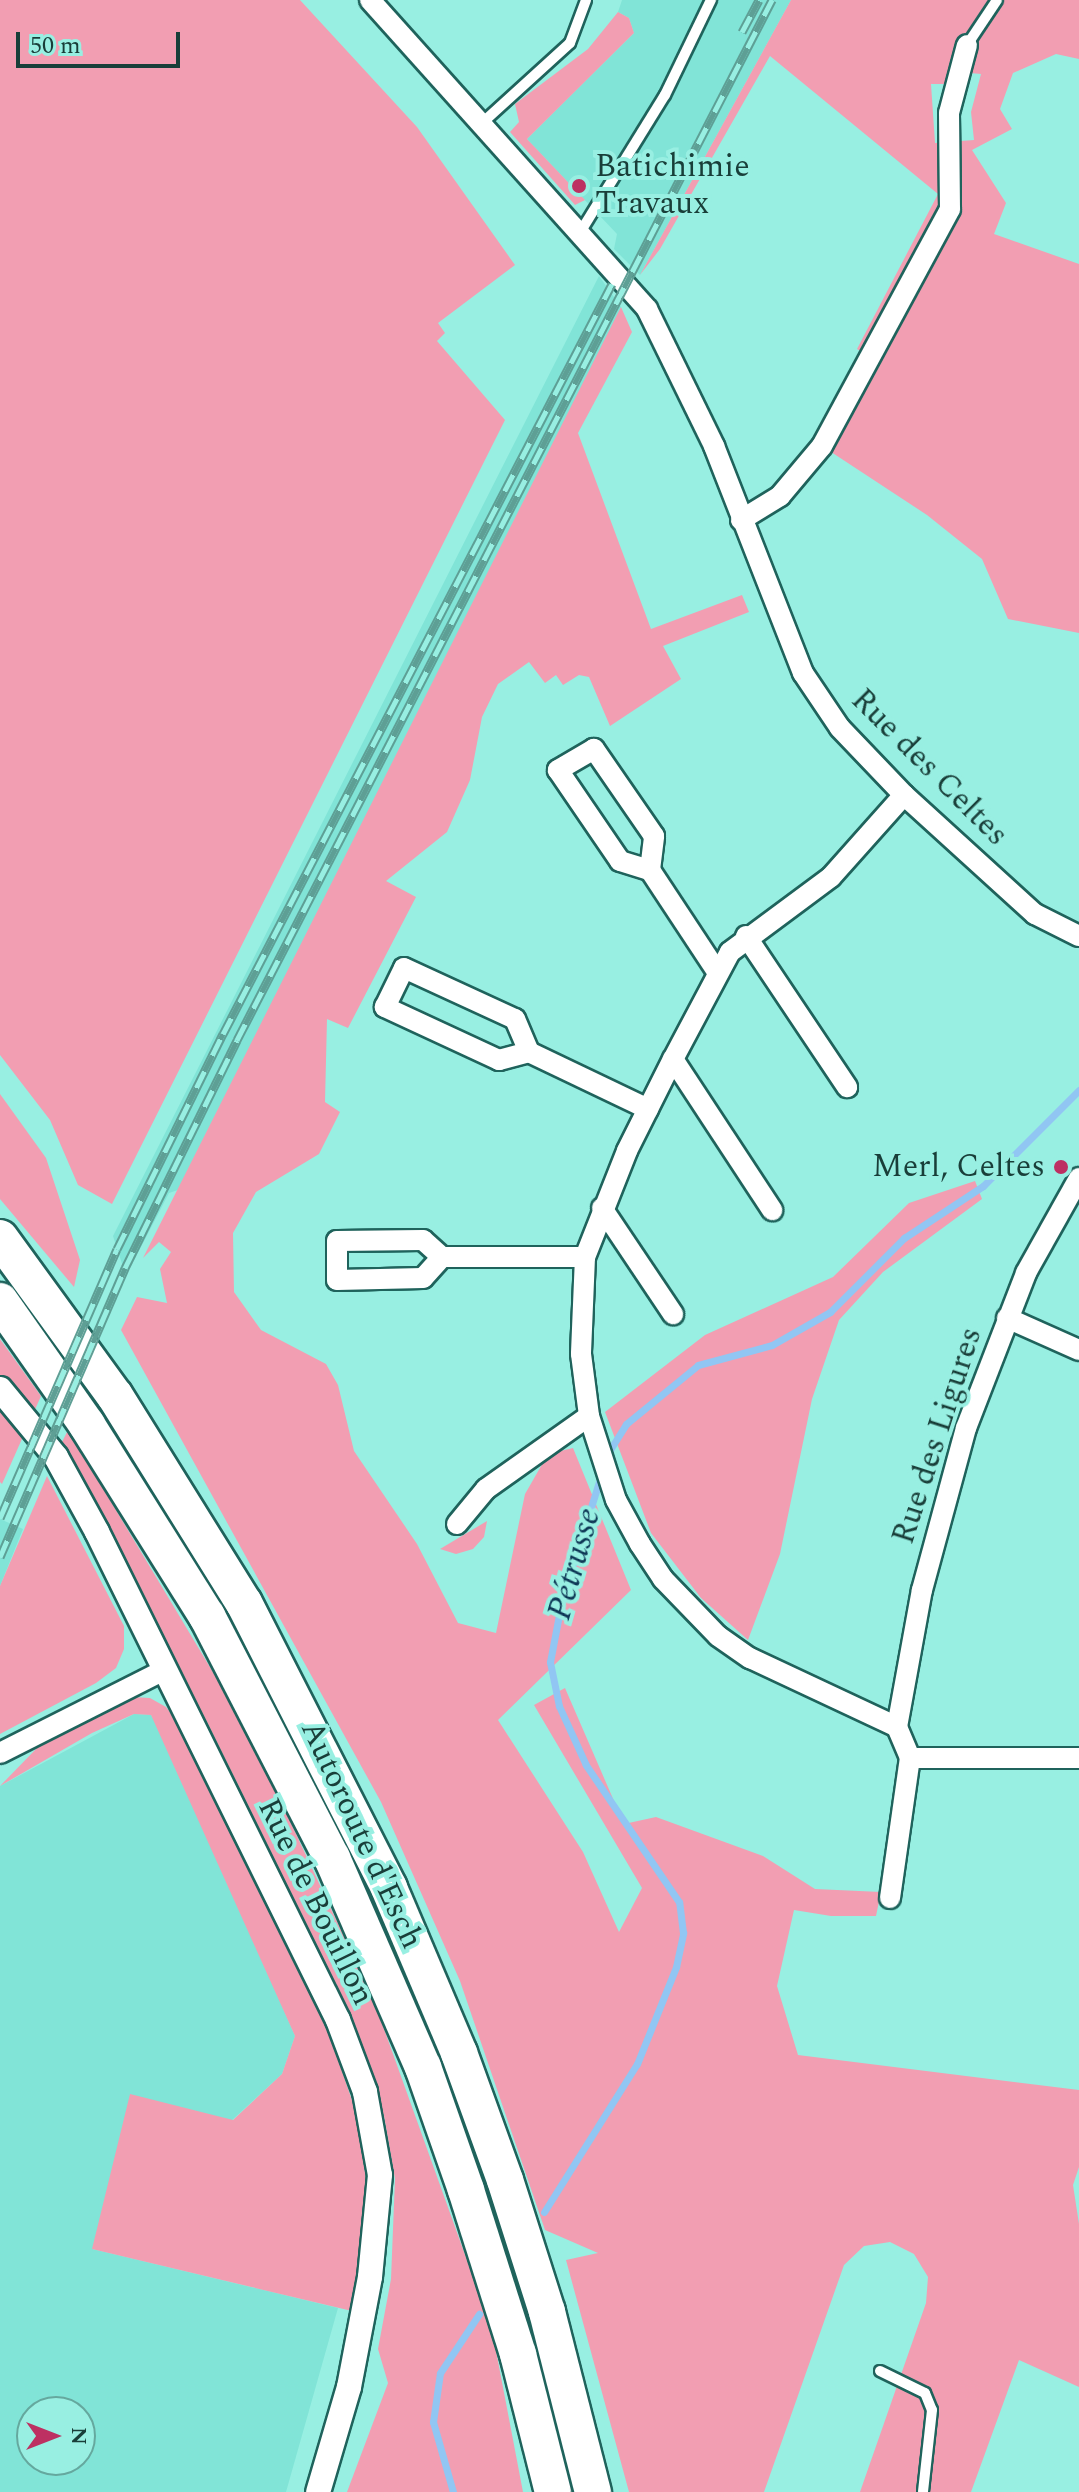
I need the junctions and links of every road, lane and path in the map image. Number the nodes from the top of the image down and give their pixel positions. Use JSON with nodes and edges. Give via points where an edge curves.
{"nodes":[{"id":1,"x":370,"y":0,"type":"edge"},
{"id":2,"x":586,"y":0,"type":"edge"},
{"id":3,"x":711,"y":0,"type":"edge"},
{"id":4,"x":997,"y":0,"type":"edge"},
{"id":5,"x":967,"y":45,"type":"joint"},
{"id":6,"x":479,"y":125,"type":"junction"},
{"id":7,"x":578,"y":235,"type":"junction"},
{"id":8,"x":741,"y":520,"type":"junction"},
{"id":9,"x":904,"y":795,"type":"junction"},
{"id":10,"x":650,"y":870,"type":"junction"},
{"id":11,"x":746,"y":936,"type":"junction"},
{"id":12,"x":1079,"y":936,"type":"edge"},
{"id":13,"x":718,"y":973,"type":"junction"},
{"id":14,"x":529,"y":1052,"type":"junction"},
{"id":15,"x":673,"y":1059,"type":"junction"},
{"id":16,"x":847,"y":1087,"type":"dead end"},
{"id":17,"x":648,"y":1109,"type":"junction"},
{"id":18,"x":1079,"y":1178,"type":"edge"},
{"id":19,"x":602,"y":1208,"type":"junction"},
{"id":20,"x":772,"y":1210,"type":"dead end"},
{"id":21,"x":0,"y":1238,"type":"edge"},
{"id":22,"x":442,"y":1257,"type":"junction"},
{"id":23,"x":585,"y":1257,"type":"junction"},
{"id":24,"x":0,"y":1301,"type":"edge"},
{"id":25,"x":673,"y":1314,"type":"dead end"},
{"id":26,"x":1007,"y":1318,"type":"junction"},
{"id":27,"x":1079,"y":1350,"type":"edge"},
{"id":28,"x":0,"y":1389,"type":"edge"},
{"id":29,"x":589,"y":1416,"type":"junction"},
{"id":30,"x":457,"y":1524,"type":"dead end"},
{"id":31,"x":166,"y":1669,"type":"junction"},
{"id":32,"x":897,"y":1727,"type":"junction"},
{"id":33,"x":0,"y":1753,"type":"edge"},
{"id":34,"x":910,"y":1758,"type":"junction"},
{"id":35,"x":1079,"y":1758,"type":"edge"},
{"id":36,"x":890,"y":1898,"type":"dead end"},
{"id":37,"x":880,"y":2371,"type":"dead end"},
{"id":38,"x":318,"y":2492,"type":"edge"},
{"id":39,"x":553,"y":2492,"type":"edge"},
{"id":40,"x":593,"y":2492,"type":"edge"},
{"id":41,"x":923,"y":2492,"type":"edge"}],
"edges":[{"from":1,"to":6,"type":"street","name":"Rue des Celtes"},
{"from":2,"to":6,"type":"lane","via":[[570,43]]},
{"from":3,"to":7,"type":"lane","via":[[665,95]]},
{"from":4,"to":5,"type":"lane"},
{"from":5,"to":8,"type":"street","via":[[949,113],[950,209],[822,446],[780,496]]},
{"from":6,"to":7,"type":"street","name":"Rue des Celtes"},
{"from":7,"to":8,"type":"street","name":"Rue des Celtes","via":[[647,309],[690,392]]},
{"from":8,"to":9,"type":"street","name":"Rue des Celtes","via":[[803,673],[840,728]]},
{"from":9,"to":11,"type":"street","via":[[831,877]]},
{"from":9,"to":12,"type":"street","name":"Rue des Celtes","via":[[1035,914]]},
{"from":10,"to":10,"type":"street","via":[[620,861],[558,770],[594,749],[654,836]]},
{"from":10,"to":13,"type":"street"},
{"from":11,"to":13,"type":"street"},
{"from":11,"to":16,"type":"street"},
{"from":13,"to":15,"type":"street"},
{"from":14,"to":14,"type":"street","via":[[515,1019],[404,968],[385,1007],[499,1060]]},
{"from":14,"to":17,"type":"street"},
{"from":15,"to":17,"type":"street"},
{"from":15,"to":20,"type":"street"},
{"from":17,"to":19,"type":"street"},
{"from":18,"to":26,"type":"street","name":"Rue des Ligures"},
{"from":19,"to":23,"type":"street"},
{"from":19,"to":25,"type":"street"},
{"from":21,"to":40,"type":"highway","name":"Autoroute d'Esch","via":[[115,1396],[244,1603],[389,1888],[459,2053],[505,2180],[547,2312]]},
{"from":22,"to":22,"type":"street","via":[[423,1240],[337,1241],[337,1280],[423,1278]]},
{"from":22,"to":23,"type":"street"},
{"from":23,"to":29,"type":"street","via":[[581,1354]]},
{"from":24,"to":39,"type":"highway","name":"Autoroute d'Esch","via":[[87,1425],[207,1616],[332,1858],[423,2067],[466,2190],[518,2354]]},
{"from":26,"to":27,"type":"street"},
{"from":26,"to":32,"type":"street","name":"Rue des Ligures","via":[[939,1522]]},
{"from":28,"to":31,"type":"street","name":"Rue de Bouillon","via":[[56,1457]]},
{"from":29,"to":30,"type":"street","via":[[486,1489]]},
{"from":29,"to":32,"type":"street","via":[[616,1500],[640,1544],[689,1608],[750,1658]]},
{"from":31,"to":33,"type":"street"},
{"from":31,"to":38,"type":"street","name":"Rue de Bouillon","via":[[338,2020],[375,2136],[380,2175],[370,2277],[349,2387]]},
{"from":32,"to":34,"type":"street"},
{"from":34,"to":35,"type":"street"},
{"from":34,"to":36,"type":"street"},
{"from":37,"to":41,"type":"lane","via":[[925,2393],[932,2410]]}]}
